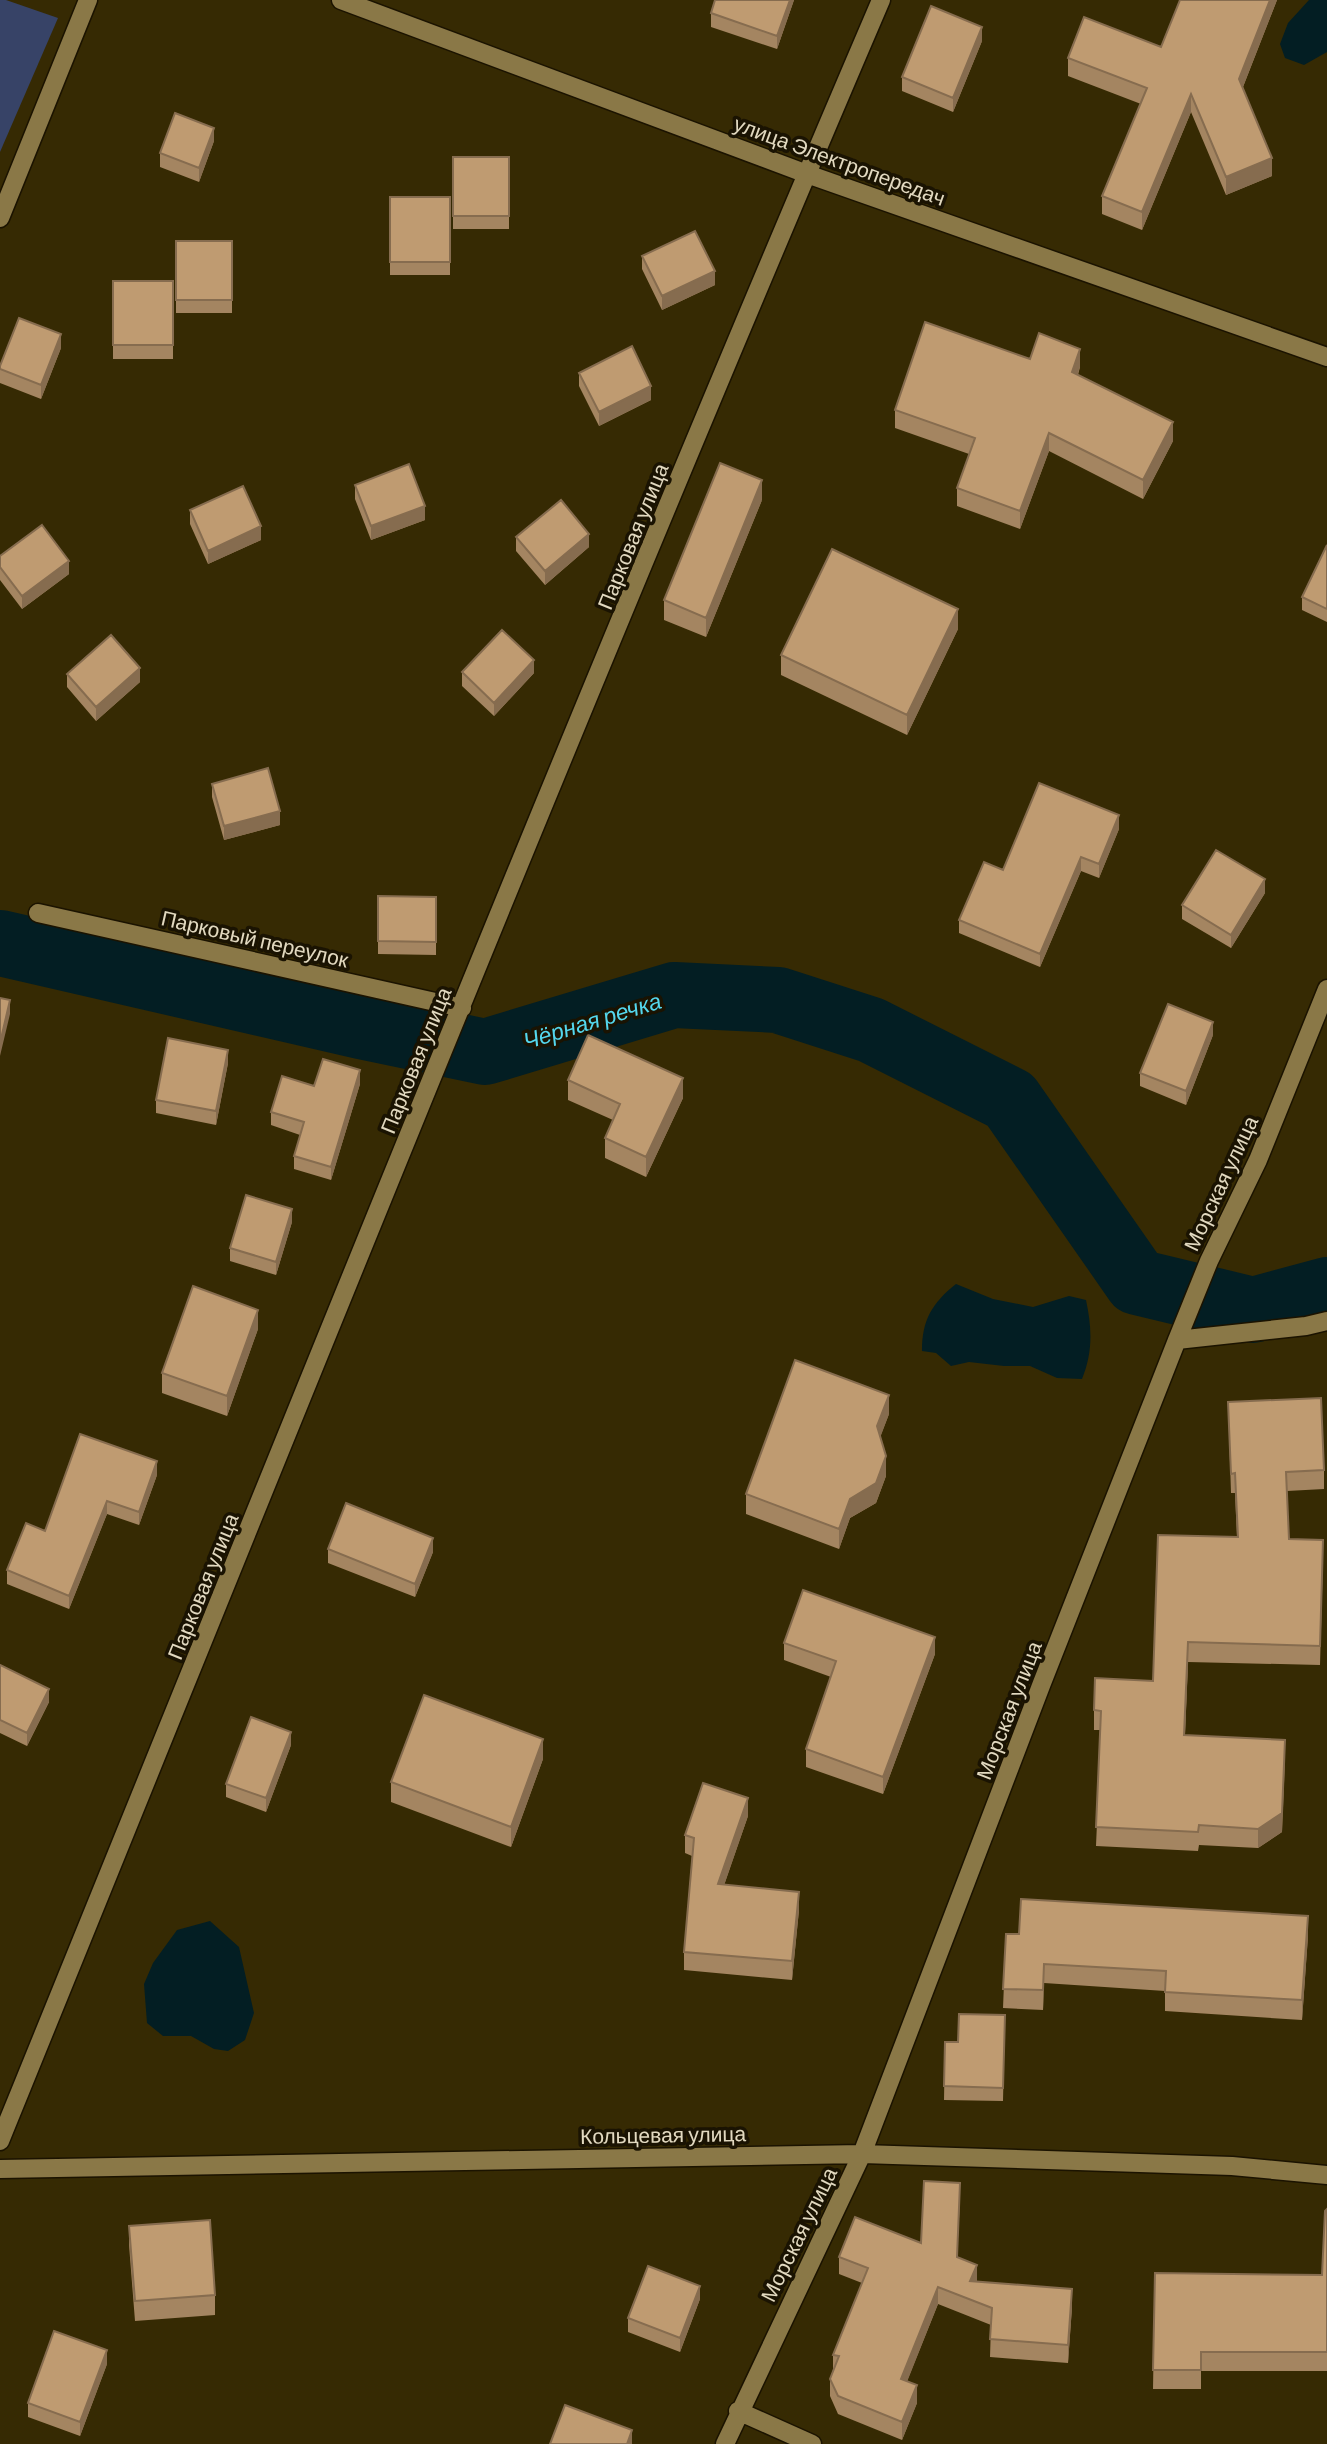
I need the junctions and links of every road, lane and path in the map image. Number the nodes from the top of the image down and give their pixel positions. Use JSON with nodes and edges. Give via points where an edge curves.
{"nodes":[{"id":1,"x":88,"y":0,"type":"edge"},
{"id":2,"x":341,"y":0,"type":"edge"},
{"id":3,"x":881,"y":0,"type":"edge"},
{"id":4,"x":364,"y":4,"type":"edge"},
{"id":5,"x":807,"y":174,"type":"junction"},
{"id":6,"x":0,"y":218,"type":"edge"},
{"id":7,"x":1327,"y":356,"type":"edge"},
{"id":8,"x":38,"y":913,"type":"dead end"},
{"id":9,"x":1327,"y":989,"type":"edge"},
{"id":10,"x":459,"y":1013,"type":"junction"},
{"id":11,"x":1327,"y":1321,"type":"edge"},
{"id":12,"x":1180,"y":1334,"type":"junction"},
{"id":13,"x":0,"y":2141,"type":"edge"},
{"id":14,"x":862,"y":2154,"type":"junction"},
{"id":15,"x":0,"y":2169,"type":"edge"},
{"id":16,"x":1327,"y":2175,"type":"edge"},
{"id":17,"x":738,"y":2411,"type":"junction"},
{"id":18,"x":725,"y":2444,"type":"edge"},
{"id":19,"x":812,"y":2444,"type":"edge"}],
"edges":[{"from":1,"to":6,"type":"street"},
{"from":2,"to":4,"type":"street","name":"улица Электропередач"},
{"from":3,"to":5,"type":"street","name":"Парковая улица"},
{"from":4,"to":5,"type":"street","name":"улица Электропередач"},
{"from":5,"to":7,"type":"street","name":"улица Электропередач"},
{"from":5,"to":10,"type":"street","name":"Парковая улица"},
{"from":8,"to":10,"type":"street","name":"Парковый переулок"},
{"from":9,"to":12,"type":"street","name":"Морская улица","via":[[1258,1160]]},
{"from":10,"to":13,"type":"street","name":"Парковая улица"},
{"from":11,"to":12,"type":"street"},
{"from":12,"to":14,"type":"street","name":"Морская улица"},
{"from":14,"to":15,"type":"street","name":"Кольцевая улица"},
{"from":14,"to":16,"type":"street","name":"Кольцевая улица","via":[[1232,2166]]},
{"from":14,"to":17,"type":"street","name":"Морская улица"},
{"from":17,"to":18,"type":"street","name":"Морская улица"},
{"from":17,"to":19,"type":"street"}]}
